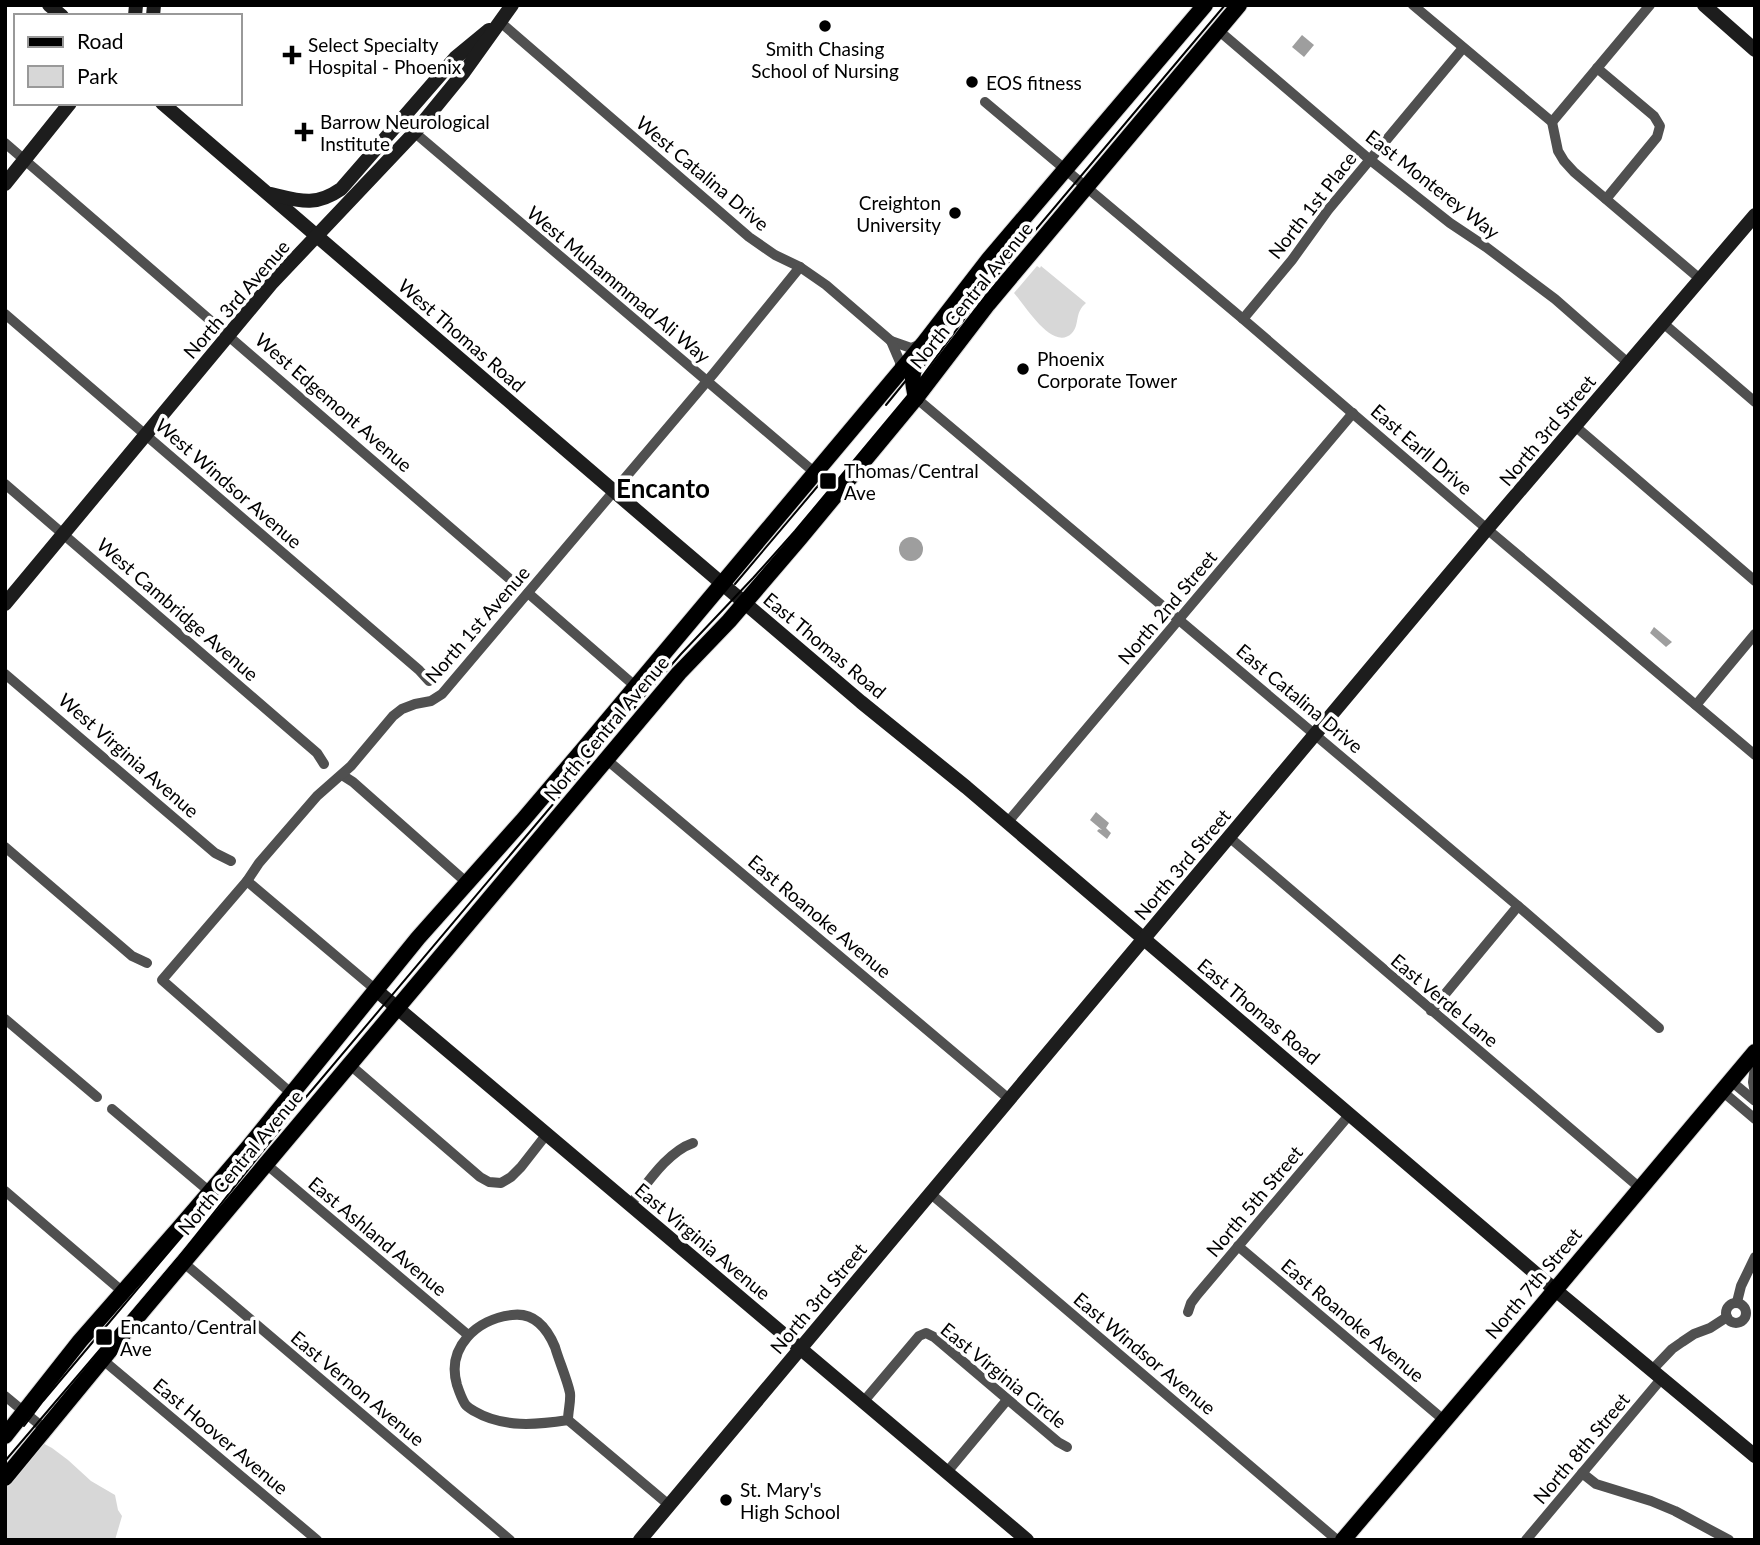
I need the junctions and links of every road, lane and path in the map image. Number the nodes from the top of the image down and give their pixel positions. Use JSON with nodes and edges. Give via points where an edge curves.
{"nodes":[{"id":1,"x":512,"y":5,"type":"edge"},
{"id":2,"x":1239,"y":5,"type":"edge"},
{"id":3,"x":1413,"y":5,"type":"edge"},
{"id":4,"x":1650,"y":5,"type":"edge"},
{"id":5,"x":1704,"y":5,"type":"edge"},
{"id":6,"x":1197,"y":8,"type":"edge"},
{"id":7,"x":499,"y":21,"type":"junction"},
{"id":8,"x":1218,"y":30,"type":"junction"},
{"id":9,"x":1462,"y":48,"type":"junction"},
{"id":10,"x":1755,"y":50,"type":"edge"},
{"id":11,"x":1597,"y":68,"type":"junction"},
{"id":12,"x":985,"y":102,"type":"dead end"},
{"id":13,"x":68,"y":105,"type":"edge"},
{"id":14,"x":164,"y":105,"type":"edge"},
{"id":15,"x":401,"y":121,"type":"junction"},
{"id":16,"x":1552,"y":122,"type":"junction"},
{"id":17,"x":415,"y":132,"type":"junction"},
{"id":18,"x":5,"y":143,"type":"edge"},
{"id":19,"x":1369,"y":159,"type":"junction"},
{"id":20,"x":26,"y":160,"type":"junction"},
{"id":21,"x":1065,"y":170,"type":"junction"},
{"id":22,"x":353,"y":177,"type":"junction"},
{"id":23,"x":5,"y":184,"type":"edge"},
{"id":24,"x":1086,"y":187,"type":"junction"},
{"id":25,"x":267,"y":193,"type":"junction"},
{"id":26,"x":1606,"y":199,"type":"junction"},
{"id":27,"x":1752,"y":225,"type":"edge"},
{"id":28,"x":315,"y":234,"type":"junction"},
{"id":29,"x":800,"y":267,"type":"junction"},
{"id":30,"x":1700,"y":279,"type":"junction"},
{"id":31,"x":5,"y":314,"type":"edge"},
{"id":32,"x":944,"y":317,"type":"junction"},
{"id":33,"x":1243,"y":319,"type":"junction"},
{"id":34,"x":1663,"y":323,"type":"junction"},
{"id":35,"x":229,"y":335,"type":"junction"},
{"id":36,"x":891,"y":341,"type":"junction"},
{"id":37,"x":924,"y":343,"type":"junction"},
{"id":38,"x":1628,"y":363,"type":"junction"},
{"id":39,"x":900,"y":372,"type":"junction"},
{"id":40,"x":707,"y":382,"type":"junction"},
{"id":41,"x":916,"y":398,"type":"junction"},
{"id":42,"x":1755,"y":402,"type":"edge"},
{"id":43,"x":1353,"y":413,"type":"junction"},
{"id":44,"x":1575,"y":426,"type":"junction"},
{"id":45,"x":147,"y":435,"type":"junction"},
{"id":46,"x":814,"y":472,"type":"junction"},
{"id":47,"x":5,"y":484,"type":"edge"},
{"id":48,"x":614,"y":492,"type":"junction"},
{"id":49,"x":1487,"y":529,"type":"junction"},
{"id":50,"x":64,"y":534,"type":"junction"},
{"id":51,"x":511,"y":580,"type":"dead end"},
{"id":52,"x":1755,"y":581,"type":"edge"},
{"id":53,"x":722,"y":583,"type":"junction"},
{"id":54,"x":528,"y":593,"type":"junction"},
{"id":55,"x":741,"y":599,"type":"junction"},
{"id":56,"x":5,"y":604,"type":"edge"},
{"id":57,"x":1180,"y":620,"type":"junction"},
{"id":58,"x":1755,"y":634,"type":"edge"},
{"id":59,"x":5,"y":674,"type":"edge"},
{"id":60,"x":429,"y":681,"type":"dead end"},
{"id":61,"x":635,"y":686,"type":"junction"},
{"id":62,"x":1696,"y":705,"type":"junction"},
{"id":63,"x":1316,"y":735,"type":"junction"},
{"id":64,"x":1755,"y":755,"type":"edge"},
{"id":65,"x":607,"y":760,"type":"junction"},
{"id":66,"x":324,"y":764,"type":"dead end"},
{"id":67,"x":342,"y":775,"type":"junction"},
{"id":68,"x":1007,"y":822,"type":"junction"},
{"id":69,"x":1229,"y":837,"type":"junction"},
{"id":70,"x":5,"y":847,"type":"edge"},
{"id":71,"x":230,"y":862,"type":"dead end"},
{"id":72,"x":247,"y":881,"type":"junction"},
{"id":73,"x":466,"y":882,"type":"junction"},
{"id":74,"x":1518,"y":906,"type":"junction"},
{"id":75,"x":1143,"y":939,"type":"junction"},
{"id":76,"x":146,"y":962,"type":"dead end"},
{"id":77,"x":387,"y":998,"type":"junction"},
{"id":78,"x":1431,"y":1011,"type":"junction"},
{"id":79,"x":5,"y":1019,"type":"edge"},
{"id":80,"x":1660,"y":1028,"type":"dead end"},
{"id":81,"x":1755,"y":1052,"type":"edge"},
{"id":82,"x":349,"y":1065,"type":"junction"},
{"id":83,"x":1755,"y":1066,"type":"edge"},
{"id":84,"x":1726,"y":1086,"type":"junction"},
{"id":85,"x":1755,"y":1093,"type":"edge"},
{"id":86,"x":292,"y":1094,"type":"junction"},
{"id":87,"x":97,"y":1097,"type":"dead end"},
{"id":88,"x":1009,"y":1099,"type":"junction"},
{"id":89,"x":1755,"y":1101,"type":"edge"},
{"id":90,"x":112,"y":1109,"type":"dead end"},
{"id":91,"x":1350,"y":1114,"type":"junction"},
{"id":92,"x":1755,"y":1119,"type":"edge"},
{"id":93,"x":547,"y":1135,"type":"junction"},
{"id":94,"x":693,"y":1143,"type":"dead end"},
{"id":95,"x":266,"y":1164,"type":"junction"},
{"id":96,"x":1640,"y":1188,"type":"junction"},
{"id":97,"x":5,"y":1191,"type":"edge"},
{"id":98,"x":210,"y":1192,"type":"junction"},
{"id":99,"x":931,"y":1194,"type":"junction"},
{"id":100,"x":630,"y":1205,"type":"junction"},
{"id":101,"x":1238,"y":1246,"type":"junction"},
{"id":102,"x":1755,"y":1257,"type":"edge"},
{"id":103,"x":184,"y":1263,"type":"junction"},
{"id":104,"x":1555,"y":1289,"type":"junction"},
{"id":105,"x":123,"y":1292,"type":"junction"},
{"id":106,"x":1737,"y":1302,"type":"junction"},
{"id":107,"x":1188,"y":1312,"type":"dead end"},
{"id":108,"x":1727,"y":1317,"type":"junction"},
{"id":109,"x":1750,"y":1318,"type":"edge"},
{"id":110,"x":468,"y":1335,"type":"junction"},
{"id":111,"x":801,"y":1348,"type":"junction"},
{"id":112,"x":103,"y":1360,"type":"junction"},
{"id":113,"x":1657,"y":1374,"type":"junction"},
{"id":114,"x":5,"y":1396,"type":"edge"},
{"id":115,"x":1007,"y":1400,"type":"junction"},
{"id":116,"x":864,"y":1401,"type":"junction"},
{"id":117,"x":24,"y":1412,"type":"junction"},
{"id":118,"x":568,"y":1420,"type":"junction"},
{"id":119,"x":1445,"y":1421,"type":"junction"},
{"id":120,"x":46,"y":1430,"type":"junction"},
{"id":121,"x":5,"y":1436,"type":"edge"},
{"id":122,"x":1067,"y":1447,"type":"dead end"},
{"id":123,"x":1755,"y":1456,"type":"edge"},
{"id":124,"x":947,"y":1472,"type":"junction"},
{"id":125,"x":1582,"y":1474,"type":"junction"},
{"id":126,"x":5,"y":1478,"type":"edge"},
{"id":127,"x":669,"y":1505,"type":"junction"},
{"id":128,"x":317,"y":1540,"type":"edge"},
{"id":129,"x":510,"y":1540,"type":"edge"},
{"id":130,"x":640,"y":1540,"type":"edge"},
{"id":131,"x":1027,"y":1540,"type":"edge"},
{"id":132,"x":1337,"y":1540,"type":"edge"},
{"id":133,"x":1343,"y":1540,"type":"edge"},
{"id":134,"x":1526,"y":1540,"type":"edge"},
{"id":135,"x":1728,"y":1540,"type":"edge"}],
"edges":[{"from":1,"to":7,"type":"street","name":"North 3rd Avenue"},
{"from":2,"to":8,"type":"main road","name":"North Central Avenue"},
{"from":3,"to":9,"type":"street"},
{"from":4,"to":11,"type":"street"},
{"from":5,"to":10,"type":"street"},
{"from":6,"to":21,"type":"main road","name":"North Central Avenue"},
{"from":7,"to":15,"type":"street","name":"North 3rd Avenue","via":[[455,58]]},
{"from":7,"to":17,"type":"street","name":"North 3rd Avenue"},
{"from":7,"to":29,"type":"street","name":"West Catalina Drive","via":[[749,237]]},
{"from":8,"to":19,"type":"street","name":"East Monterey Way"},
{"from":8,"to":24,"type":"main road","name":"North Central Avenue"},
{"from":9,"to":16,"type":"street"},
{"from":9,"to":19,"type":"street","name":"North 1st Place"},
{"from":11,"to":16,"type":"street"},
{"from":11,"to":26,"type":"street","via":[[1660,126],[1657,137]]},
{"from":12,"to":21,"type":"street","name":"East Earll Drive"},
{"from":13,"to":20,"type":"street"},
{"from":14,"to":25,"type":"street","name":"West Thomas Road"},
{"from":15,"to":17,"type":"street","name":"West Muhammmad Ali Way"},
{"from":15,"to":22,"type":"street","name":"North 3rd Avenue"},
{"from":16,"to":26,"type":"street","via":[[1564,161]]},
{"from":17,"to":28,"type":"street","name":"North 3rd Avenue"},
{"from":17,"to":40,"type":"street","name":"West Muhammmad Ali Way"},
{"from":18,"to":20,"type":"street","name":"West Edgemont Avenue"},
{"from":19,"to":33,"type":"street","name":"North 1st Place"},
{"from":19,"to":38,"type":"street","name":"East Monterey Way","via":[[1555,299]]},
{"from":20,"to":23,"type":"street"},
{"from":20,"to":35,"type":"street","name":"West Edgemont Avenue"},
{"from":21,"to":24,"type":"street","name":"East Earll Drive"},
{"from":21,"to":32,"type":"main road","name":"North Central Avenue"},
{"from":22,"to":25,"type":"street","name":"North 3rd Avenue","via":[[321,201]]},
{"from":22,"to":28,"type":"street","via":[[348,191]]},
{"from":24,"to":33,"type":"street","name":"East Earll Drive"},
{"from":24,"to":41,"type":"main road","name":"North Central Avenue"},
{"from":25,"to":28,"type":"street","name":"West Thomas Road"},
{"from":26,"to":30,"type":"street"},
{"from":27,"to":30,"type":"street","name":"North 3rd Street"},
{"from":28,"to":35,"type":"street","name":"North 3rd Avenue"},
{"from":28,"to":48,"type":"street","name":"West Thomas Road"},
{"from":29,"to":36,"type":"street","name":"West Catalina Drive"},
{"from":29,"to":40,"type":"street","name":"North 1st Avenue"},
{"from":30,"to":34,"type":"street","name":"North 3rd Street"},
{"from":31,"to":45,"type":"street","name":"West Windsor Avenue"},
{"from":32,"to":37,"type":"main road","name":"North Central Avenue"},
{"from":32,"to":41,"type":"main road","via":[[941,332],[915,365]]},
{"from":33,"to":43,"type":"street","name":"East Earll Drive"},
{"from":34,"to":38,"type":"street","name":"North 3rd Street"},
{"from":34,"to":42,"type":"street"},
{"from":35,"to":45,"type":"street","name":"North 3rd Avenue"},
{"from":35,"to":51,"type":"street","name":"West Edgemont Avenue"},
{"from":36,"to":37,"type":"street","via":[[911,348]]},
{"from":36,"to":39,"type":"street"},
{"from":37,"to":39,"type":"main road","name":"North Central Avenue"},
{"from":38,"to":44,"type":"street","name":"North 3rd Street"},
{"from":39,"to":46,"type":"main road","name":"North Central Avenue"},
{"from":40,"to":46,"type":"street","name":"West Muhammmad Ali Way"},
{"from":40,"to":48,"type":"street","name":"North 1st Avenue"},
{"from":41,"to":55,"type":"main road","name":"North Central Avenue"},
{"from":41,"to":57,"type":"street","name":"East Catalina Drive"},
{"from":43,"to":49,"type":"street","name":"East Earll Drive"},
{"from":43,"to":57,"type":"street","name":"North 2nd Street"},
{"from":44,"to":49,"type":"street","name":"North 3rd Street"},
{"from":44,"to":52,"type":"street"},
{"from":45,"to":50,"type":"street","name":"North 3rd Avenue"},
{"from":45,"to":60,"type":"street","name":"West Windsor Avenue"},
{"from":46,"to":53,"type":"main road","name":"North Central Avenue"},
{"from":47,"to":50,"type":"street","name":"West Cambridge Avenue"},
{"from":48,"to":53,"type":"street","name":"West Thomas Road"},
{"from":48,"to":54,"type":"street","name":"North 1st Avenue"},
{"from":49,"to":62,"type":"street","name":"East Earll Drive"},
{"from":49,"to":63,"type":"street","name":"North 3rd Street"},
{"from":50,"to":56,"type":"street","name":"North 3rd Avenue"},
{"from":50,"to":66,"type":"street","name":"West Cambridge Avenue","via":[[317,752]]},
{"from":53,"to":55,"type":"street","name":"West Thomas Road"},
{"from":53,"to":61,"type":"main road","name":"North Central Avenue"},
{"from":54,"to":61,"type":"street"},
{"from":54,"to":67,"type":"street","name":"North 1st Avenue","via":[[442,694],[393,716]]},
{"from":55,"to":65,"type":"main road","name":"North Central Avenue"},
{"from":55,"to":68,"type":"street","name":"East Thomas Road"},
{"from":57,"to":63,"type":"street","name":"East Catalina Drive"},
{"from":57,"to":68,"type":"street","name":"North 2nd Street"},
{"from":58,"to":62,"type":"street"},
{"from":59,"to":71,"type":"street","name":"West Virginia Avenue"},
{"from":61,"to":73,"type":"main road","name":"North Central Avenue"},
{"from":62,"to":64,"type":"street","name":"East Earll Drive"},
{"from":63,"to":69,"type":"street","name":"North 3rd Street"},
{"from":63,"to":74,"type":"street","name":"East Catalina Drive"},
{"from":65,"to":77,"type":"main road","name":"North Central Avenue"},
{"from":65,"to":88,"type":"street","name":"East Roanoke Avenue"},
{"from":67,"to":72,"type":"street","name":"North 1st Avenue","via":[[317,796]]},
{"from":67,"to":73,"type":"street"},
{"from":68,"to":75,"type":"street","name":"East Thomas Road"},
{"from":69,"to":75,"type":"street","name":"North 3rd Street"},
{"from":69,"to":78,"type":"street","name":"East Verde Lane"},
{"from":70,"to":76,"type":"street","via":[[132,956]]},
{"from":72,"to":77,"type":"street"},
{"from":72,"to":86,"type":"street","name":"North 1st Avenue","via":[[162,980]]},
{"from":73,"to":77,"type":"main road","name":"North Central Avenue"},
{"from":74,"to":78,"type":"street"},
{"from":74,"to":80,"type":"street","name":"East Catalina Drive"},
{"from":75,"to":88,"type":"street","name":"North 3rd Street"},
{"from":75,"to":91,"type":"street","name":"East Thomas Road"},
{"from":77,"to":82,"type":"main road","name":"North Central Avenue"},
{"from":77,"to":86,"type":"main road","name":"North Central Avenue"},
{"from":77,"to":93,"type":"street","name":"East Virginia Avenue"},
{"from":78,"to":96,"type":"street","name":"East Verde Lane"},
{"from":79,"to":87,"type":"street"},
{"from":81,"to":84,"type":"main road","name":"North 7th Street"},
{"from":82,"to":93,"type":"street","via":[[489,1182],[501,1183],[510,1177]]},
{"from":82,"to":95,"type":"main road","name":"North Central Avenue"},
{"from":83,"to":85,"type":"street"},
{"from":84,"to":89,"type":"street"},
{"from":84,"to":92,"type":"street"},
{"from":84,"to":96,"type":"main road","name":"North 7th Street"},
{"from":86,"to":98,"type":"main road","name":"North Central Avenue"},
{"from":88,"to":99,"type":"street","name":"North 3rd Street"},
{"from":90,"to":98,"type":"street"},
{"from":91,"to":101,"type":"street","name":"North 5th Street"},
{"from":91,"to":104,"type":"street","name":"East Thomas Road"},
{"from":93,"to":100,"type":"street","name":"East Virginia Avenue"},
{"from":94,"to":100,"type":"street","via":[[671,1155]]},
{"from":95,"to":103,"type":"main road","name":"North Central Avenue"},
{"from":95,"to":110,"type":"street","name":"East Ashland Avenue"},
{"from":96,"to":104,"type":"main road","name":"North 7th Street"},
{"from":97,"to":105,"type":"street"},
{"from":98,"to":105,"type":"main road","name":"North Central Avenue"},
{"from":99,"to":111,"type":"street","name":"North 3rd Street"},
{"from":99,"to":132,"type":"street","name":"East Windsor Avenue"},
{"from":100,"to":111,"type":"street","name":"East Virginia Avenue"},
{"from":101,"to":107,"type":"street","name":"North 5th Street","via":[[1194,1298]]},
{"from":101,"to":119,"type":"street","name":"East Roanoke Avenue"},
{"from":102,"to":106,"type":"street"},
{"from":103,"to":112,"type":"main road","name":"North Central Avenue"},
{"from":103,"to":129,"type":"street","name":"East Vernon Avenue"},
{"from":104,"to":113,"type":"street","name":"East Thomas Road"},
{"from":104,"to":119,"type":"main road","name":"North 7th Street"},
{"from":105,"to":117,"type":"main road","name":"North Central Avenue"},
{"from":106,"to":108,"type":"street","via":[[1729,1305]]},
{"from":106,"to":109,"type":"street"},
{"from":108,"to":109,"type":"street","via":[[1736,1323]]},
{"from":108,"to":113,"type":"street","name":"North 8th Street","via":[[1672,1349]]},
{"from":110,"to":118,"type":"street","via":[[455,1367],[466,1406],[485,1417],[514,1423]]},
{"from":110,"to":118,"type":"street","via":[[499,1317],[520,1314],[538,1320],[550,1334],[570,1394]]},
{"from":111,"to":116,"type":"street","name":"East Virginia Avenue"},
{"from":111,"to":127,"type":"street","name":"North 3rd Street"},
{"from":112,"to":120,"type":"main road","name":"North Central Avenue"},
{"from":112,"to":128,"type":"street","name":"East Hoover Avenue"},
{"from":113,"to":123,"type":"street","name":"East Thomas Road"},
{"from":113,"to":125,"type":"street","name":"North 8th Street"},
{"from":114,"to":117,"type":"street"},
{"from":115,"to":116,"type":"street","name":"East Virginia Circle","via":[[926,1333]]},
{"from":115,"to":122,"type":"street","name":"East Virginia Circle"},
{"from":115,"to":124,"type":"street"},
{"from":116,"to":124,"type":"street","name":"East Virginia Avenue"},
{"from":117,"to":120,"type":"street"},
{"from":117,"to":121,"type":"main road","name":"North Central Avenue"},
{"from":118,"to":127,"type":"street"},
{"from":119,"to":133,"type":"main road","name":"North 7th Street"},
{"from":120,"to":126,"type":"main road","name":"North Central Avenue"},
{"from":124,"to":131,"type":"street","name":"East Virginia Avenue"},
{"from":125,"to":134,"type":"street","name":"North 8th Street"},
{"from":125,"to":135,"type":"street","via":[[1596,1484],[1675,1511]]},
{"from":127,"to":130,"type":"street","name":"North 3rd Street"}]}
